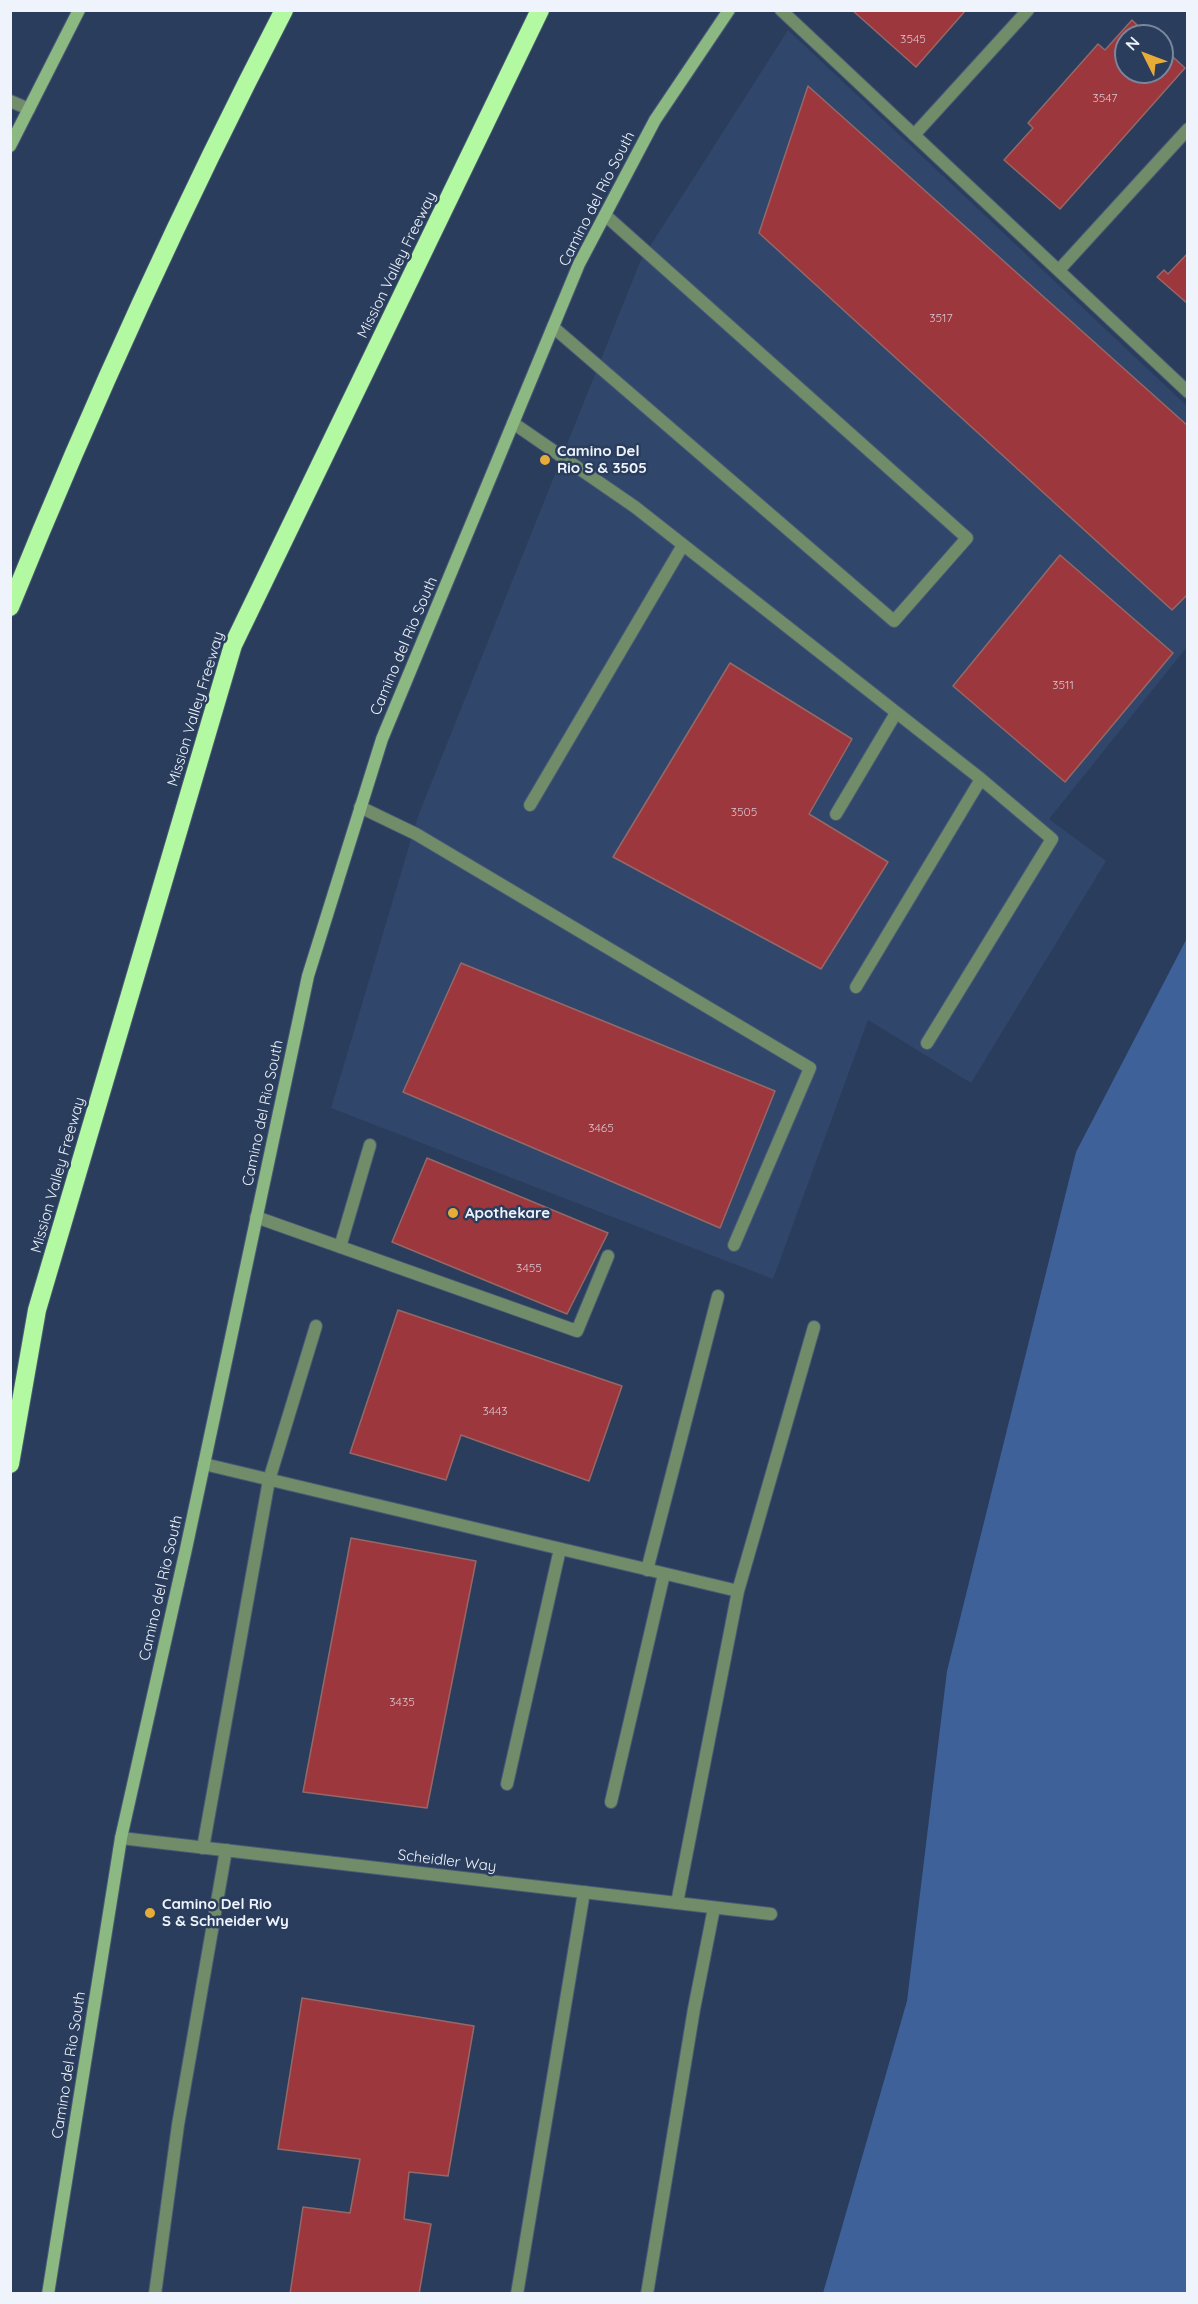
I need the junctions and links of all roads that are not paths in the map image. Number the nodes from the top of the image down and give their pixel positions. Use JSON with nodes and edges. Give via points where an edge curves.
{"nodes":[{"id":1,"x":78,"y":10,"type":"edge"},
{"id":2,"x":284,"y":10,"type":"edge"},
{"id":3,"x":540,"y":10,"type":"edge"},
{"id":4,"x":729,"y":10,"type":"edge"},
{"id":5,"x":781,"y":10,"type":"edge"},
{"id":6,"x":1028,"y":10,"type":"edge"},
{"id":7,"x":10,"y":101,"type":"edge"},
{"id":8,"x":29,"y":109,"type":"junction"},
{"id":9,"x":1188,"y":129,"type":"edge"},
{"id":10,"x":914,"y":135,"type":"junction"},
{"id":11,"x":10,"y":146,"type":"edge"},
{"id":12,"x":605,"y":215,"type":"junction"},
{"id":13,"x":1059,"y":270,"type":"junction"},
{"id":14,"x":553,"y":327,"type":"junction"},
{"id":15,"x":1188,"y":392,"type":"edge"},
{"id":16,"x":513,"y":423,"type":"junction"},
{"id":17,"x":683,"y":545,"type":"junction"},
{"id":18,"x":10,"y":607,"type":"edge"},
{"id":19,"x":896,"y":713,"type":"junction"},
{"id":20,"x":981,"y":779,"type":"junction"},
{"id":21,"x":530,"y":805,"type":"dead end"},
{"id":22,"x":360,"y":807,"type":"junction"},
{"id":23,"x":836,"y":814,"type":"dead end"},
{"id":24,"x":856,"y":987,"type":"dead end"},
{"id":25,"x":927,"y":1043,"type":"dead end"},
{"id":26,"x":370,"y":1145,"type":"dead end"},
{"id":27,"x":256,"y":1217,"type":"junction"},
{"id":28,"x":734,"y":1245,"type":"dead end"},
{"id":29,"x":339,"y":1247,"type":"junction"},
{"id":30,"x":608,"y":1256,"type":"dead end"},
{"id":31,"x":718,"y":1296,"type":"dead end"},
{"id":32,"x":315,"y":1326,"type":"dead end"},
{"id":33,"x":814,"y":1327,"type":"dead end"},
{"id":34,"x":10,"y":1464,"type":"edge"},
{"id":35,"x":204,"y":1464,"type":"junction"},
{"id":36,"x":269,"y":1480,"type":"junction"},
{"id":37,"x":560,"y":1549,"type":"junction"},
{"id":38,"x":647,"y":1570,"type":"junction"},
{"id":39,"x":664,"y":1574,"type":"junction"},
{"id":40,"x":738,"y":1591,"type":"junction"},
{"id":41,"x":507,"y":1784,"type":"dead end"},
{"id":42,"x":611,"y":1802,"type":"dead end"},
{"id":43,"x":120,"y":1838,"type":"junction"},
{"id":44,"x":203,"y":1848,"type":"junction"},
{"id":45,"x":226,"y":1850,"type":"junction"},
{"id":46,"x":584,"y":1892,"type":"junction"},
{"id":47,"x":677,"y":1903,"type":"junction"},
{"id":48,"x":714,"y":1908,"type":"junction"},
{"id":49,"x":771,"y":1914,"type":"dead end"},
{"id":50,"x":48,"y":2294,"type":"edge"},
{"id":51,"x":155,"y":2294,"type":"edge"},
{"id":52,"x":518,"y":2294,"type":"edge"},
{"id":53,"x":647,"y":2294,"type":"edge"}],
"edges":[{"from":1,"to":8,"type":"street"},
{"from":2,"to":18,"type":"highway","via":[[143,297],[68,464]]},
{"from":3,"to":34,"type":"highway","name":"Mission Valley Freeway","via":[[232,645],[37,1310]]},
{"from":4,"to":12,"type":"street","name":"Camino del Rio South","via":[[655,120]]},
{"from":5,"to":10,"type":"street"},
{"from":6,"to":10,"type":"street"},
{"from":7,"to":8,"type":"street"},
{"from":8,"to":11,"type":"street"},
{"from":9,"to":13,"type":"street"},
{"from":10,"to":13,"type":"street"},
{"from":12,"to":14,"type":"street","name":"Camino del Rio South"},
{"from":12,"to":14,"type":"street","via":[[967,538],[894,621]]},
{"from":13,"to":15,"type":"street"},
{"from":14,"to":16,"type":"street","name":"Camino del Rio South"},
{"from":16,"to":17,"type":"street"},
{"from":16,"to":22,"type":"street","name":"Camino del Rio South","via":[[382,739]]},
{"from":17,"to":19,"type":"street"},
{"from":17,"to":21,"type":"street"},
{"from":19,"to":20,"type":"street"},
{"from":19,"to":23,"type":"street"},
{"from":20,"to":24,"type":"street"},
{"from":20,"to":25,"type":"street","via":[[1052,839]]},
{"from":22,"to":27,"type":"street","name":"Camino del Rio South","via":[[308,976]]},
{"from":22,"to":28,"type":"street","via":[[416,834],[810,1068]]},
{"from":26,"to":29,"type":"street"},
{"from":27,"to":29,"type":"street"},
{"from":27,"to":35,"type":"street","name":"Camino del Rio South"},
{"from":29,"to":30,"type":"street","via":[[577,1331]]},
{"from":31,"to":38,"type":"street"},
{"from":32,"to":36,"type":"street"},
{"from":33,"to":40,"type":"street"},
{"from":35,"to":36,"type":"street"},
{"from":35,"to":43,"type":"street","name":"Camino del Rio South"},
{"from":36,"to":37,"type":"street"},
{"from":36,"to":44,"type":"street"},
{"from":37,"to":38,"type":"street"},
{"from":37,"to":41,"type":"street"},
{"from":38,"to":39,"type":"street"},
{"from":39,"to":40,"type":"street"},
{"from":39,"to":42,"type":"street"},
{"from":40,"to":47,"type":"street"},
{"from":43,"to":44,"type":"street","name":"Scheidler Way"},
{"from":43,"to":50,"type":"street","name":"Camino del Rio South"},
{"from":44,"to":45,"type":"street","name":"Scheidler Way"},
{"from":45,"to":46,"type":"street","name":"Scheidler Way"},
{"from":45,"to":51,"type":"street","via":[[178,2125]]},
{"from":46,"to":47,"type":"street","name":"Scheidler Way"},
{"from":46,"to":52,"type":"street"},
{"from":47,"to":48,"type":"street","name":"Scheidler Way"},
{"from":48,"to":49,"type":"street","name":"Scheidler Way"},
{"from":48,"to":53,"type":"street"}]}
